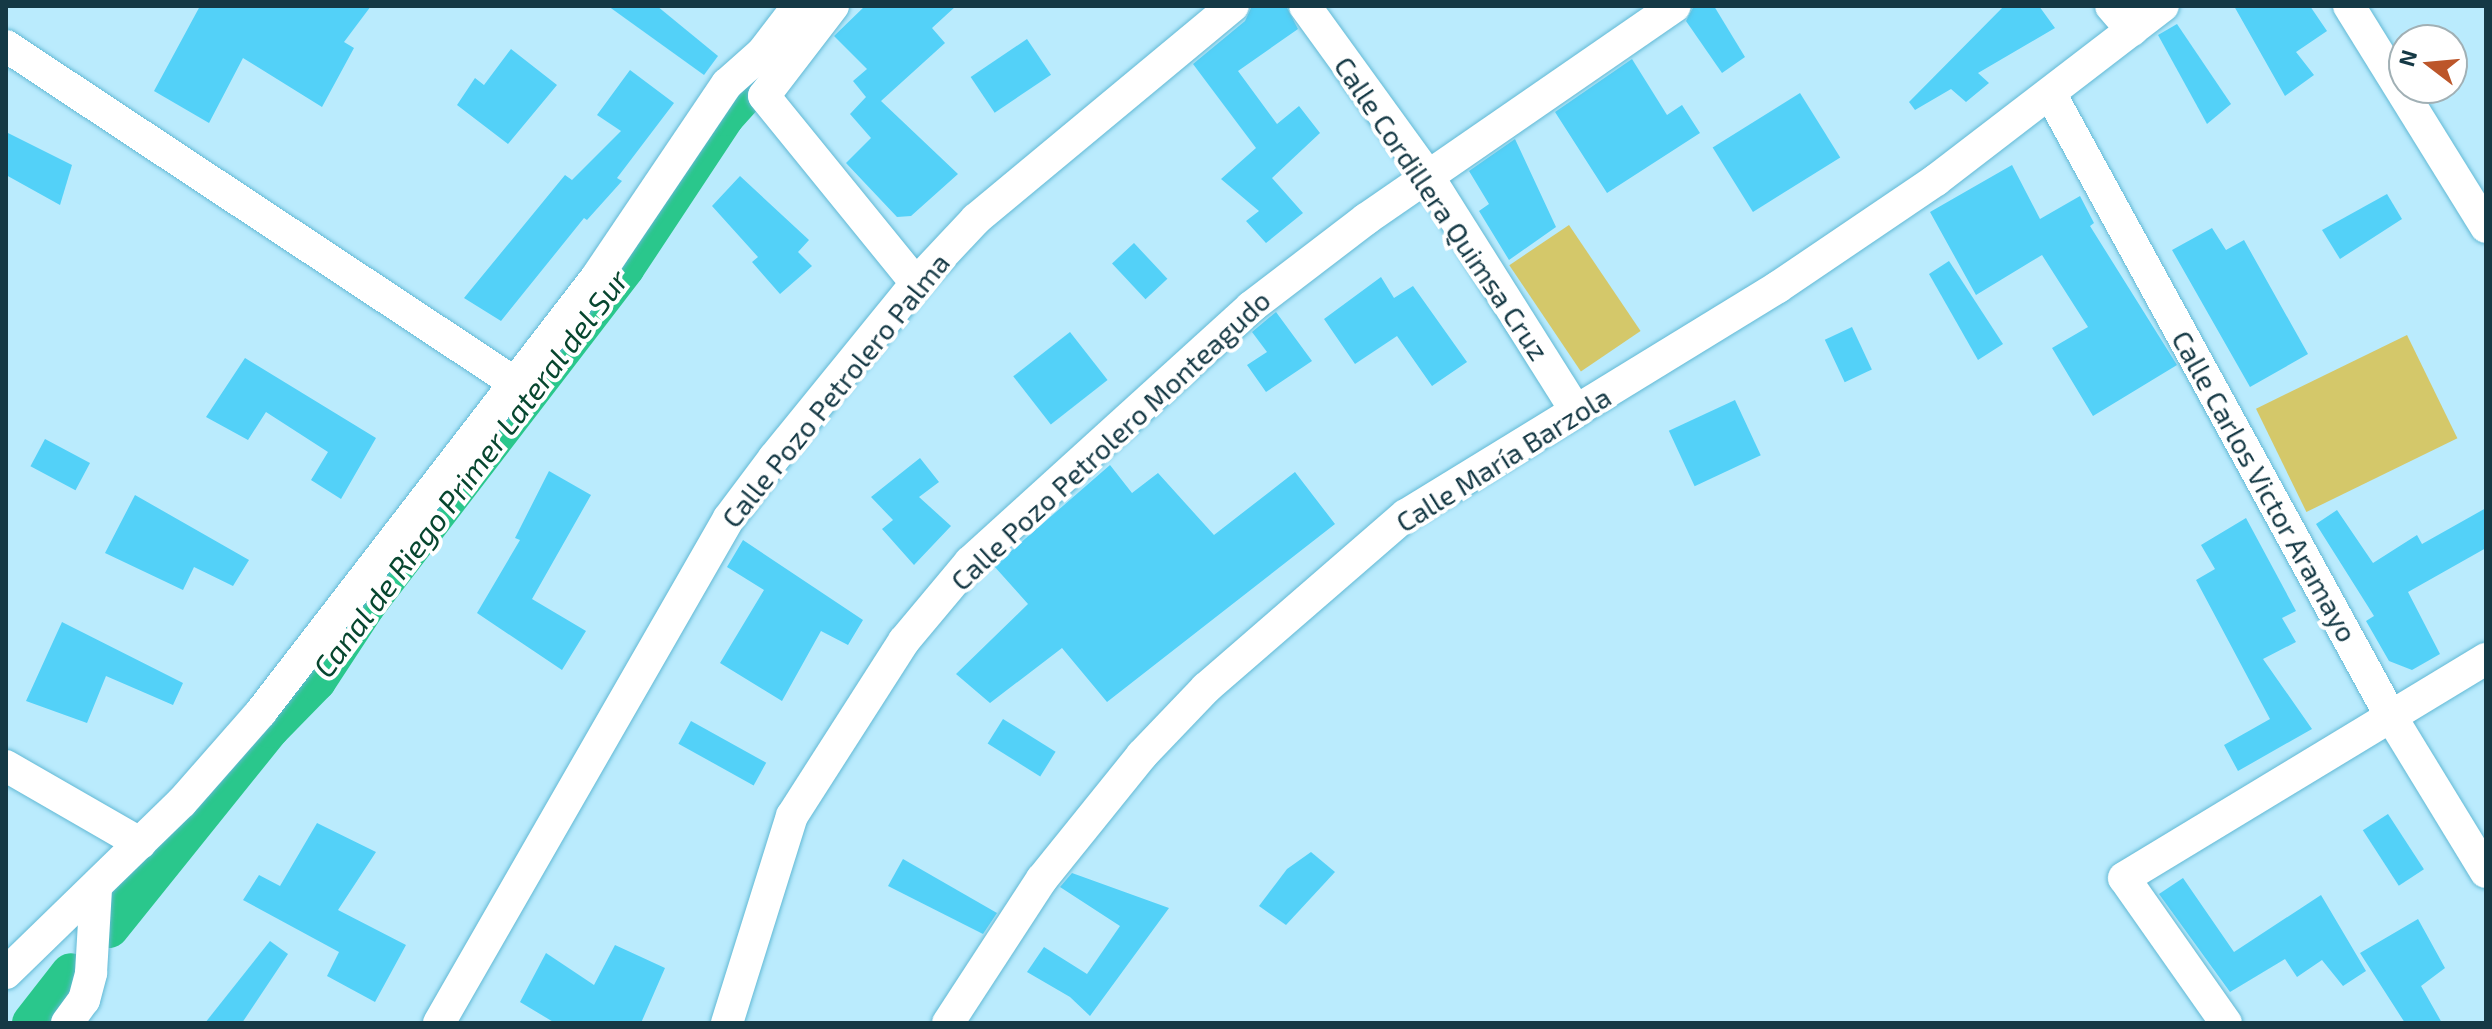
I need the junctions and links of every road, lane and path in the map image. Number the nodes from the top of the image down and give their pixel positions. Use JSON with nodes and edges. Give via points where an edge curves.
{"nodes":[{"id":1,"x":833,"y":6,"type":"edge"},
{"id":2,"x":1233,"y":6,"type":"edge"},
{"id":3,"x":1305,"y":6,"type":"edge"},
{"id":4,"x":1675,"y":6,"type":"edge"},
{"id":5,"x":2111,"y":6,"type":"edge"},
{"id":6,"x":2163,"y":6,"type":"edge"},
{"id":7,"x":2349,"y":6,"type":"edge"},
{"id":8,"x":790,"y":10,"type":"edge"},
{"id":9,"x":2132,"y":30,"type":"junction"},
{"id":10,"x":6,"y":46,"type":"edge"},
{"id":11,"x":2051,"y":95,"type":"junction"},
{"id":12,"x":1428,"y":176,"type":"junction"},
{"id":13,"x":2486,"y":227,"type":"edge"},
{"id":14,"x":916,"y":283,"type":"junction"},
{"id":15,"x":512,"y":381,"type":"junction"},
{"id":16,"x":1576,"y":411,"type":"junction"},
{"id":17,"x":2486,"y":659,"type":"edge"},
{"id":18,"x":2390,"y":715,"type":"junction"},
{"id":19,"x":6,"y":766,"type":"edge"},
{"id":20,"x":140,"y":843,"type":"junction"},
{"id":21,"x":2486,"y":872,"type":"edge"},
{"id":22,"x":96,"y":888,"type":"junction"},
{"id":23,"x":6,"y":973,"type":"edge"},
{"id":24,"x":67,"y":1023,"type":"edge"},
{"id":25,"x":439,"y":1023,"type":"edge"},
{"id":26,"x":727,"y":1023,"type":"edge"},
{"id":27,"x":948,"y":1023,"type":"edge"},
{"id":28,"x":2226,"y":1023,"type":"edge"}],
"edges":[{"from":1,"to":14,"type":"street","via":[[764,96]]},
{"from":2,"to":14,"type":"street","name":"Calle Pozo Petrolero Palma","via":[[976,219]]},
{"from":3,"to":12,"type":"street","name":"Calle Cordillera Quimsa Cruz"},
{"from":4,"to":12,"type":"street","name":"Calle Pozo Petrolero Monteagudo"},
{"from":5,"to":9,"type":"street"},
{"from":6,"to":9,"type":"street","name":"Calle María Barzola"},
{"from":7,"to":13,"type":"street"},
{"from":8,"to":15,"type":"street","via":[[727,84],[596,278]]},
{"from":9,"to":11,"type":"street","name":"Calle María Barzola"},
{"from":10,"to":15,"type":"street"},
{"from":11,"to":16,"type":"street","name":"Calle María Barzola","via":[[1778,287]]},
{"from":11,"to":18,"type":"street","name":"Calle Carlos Victor Aramayo"},
{"from":12,"to":16,"type":"street","name":"Calle Cordillera Quimsa Cruz"},
{"from":12,"to":26,"type":"street","name":"Calle Pozo Petrolero Monteagudo","via":[[1251,307],[970,562],[904,641],[792,816]]},
{"from":14,"to":25,"type":"street","name":"Calle Pozo Petrolero Palma","via":[[729,518]]},
{"from":15,"to":20,"type":"street","via":[[309,653]]},
{"from":16,"to":27,"type":"street","name":"Calle María Barzola","via":[[1406,515],[1206,688],[1079,828]]},
{"from":17,"to":18,"type":"street"},
{"from":18,"to":21,"type":"street","name":"Calle Carlos Victor Aramayo"},
{"from":18,"to":28,"type":"street","via":[[2124,878]]},
{"from":19,"to":20,"type":"street"},
{"from":20,"to":22,"type":"street"},
{"from":22,"to":23,"type":"street"},
{"from":22,"to":24,"type":"street","via":[[91,973],[84,1000]]}]}
